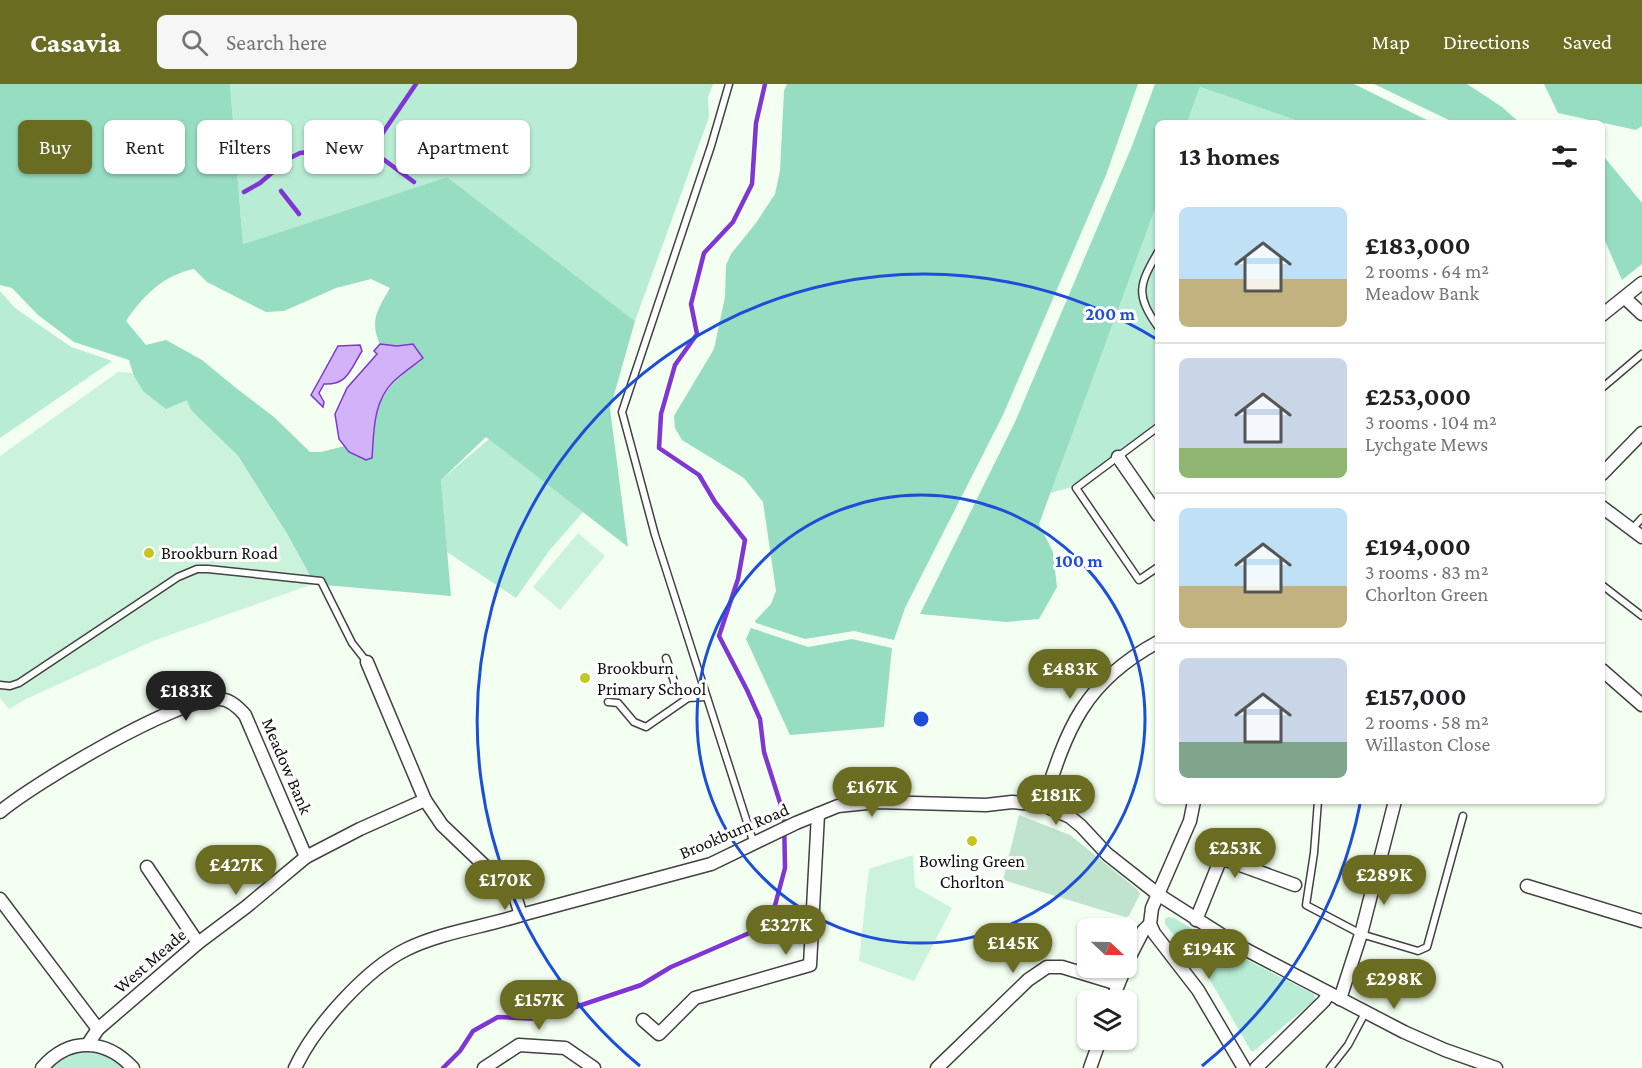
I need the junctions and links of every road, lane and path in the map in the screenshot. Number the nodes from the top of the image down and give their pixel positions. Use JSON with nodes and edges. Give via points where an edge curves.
{"nodes":[{"id":1,"x":729,"y":84,"type":"edge"},
{"id":2,"x":1155,"y":258,"type":"edge"},
{"id":3,"x":1642,"y":283,"type":"edge"},
{"id":4,"x":1625,"y":298,"type":"junction"},
{"id":5,"x":1605,"y":313,"type":"edge"},
{"id":6,"x":1642,"y":314,"type":"edge"},
{"id":7,"x":1155,"y":322,"type":"edge"},
{"id":8,"x":1642,"y":354,"type":"edge"},
{"id":9,"x":1605,"y":385,"type":"edge"},
{"id":10,"x":1155,"y":429,"type":"edge"},
{"id":11,"x":1642,"y":433,"type":"edge"},
{"id":12,"x":1118,"y":457,"type":"junction"},
{"id":13,"x":1605,"y":471,"type":"edge"},
{"id":14,"x":1605,"y":509,"type":"edge"},
{"id":15,"x":1155,"y":511,"type":"edge"},
{"id":16,"x":1642,"y":518,"type":"edge"},
{"id":17,"x":1637,"y":533,"type":"edge"},
{"id":18,"x":1155,"y":569,"type":"edge"},
{"id":19,"x":1605,"y":587,"type":"edge"},
{"id":20,"x":1642,"y":616,"type":"edge"},
{"id":21,"x":1155,"y":644,"type":"edge"},
{"id":22,"x":666,"y":658,"type":"dead end"},
{"id":23,"x":367,"y":662,"type":"joint"},
{"id":24,"x":1605,"y":673,"type":"edge"},
{"id":25,"x":0,"y":685,"type":"edge"},
{"id":26,"x":706,"y":697,"type":"junction"},
{"id":27,"x":688,"y":698,"type":"junction"},
{"id":28,"x":608,"y":702,"type":"dead end"},
{"id":29,"x":1642,"y":705,"type":"edge"},
{"id":30,"x":425,"y":800,"type":"junction"},
{"id":31,"x":1193,"y":804,"type":"edge"},
{"id":32,"x":1318,"y":804,"type":"edge"},
{"id":33,"x":1394,"y":804,"type":"edge"},
{"id":34,"x":1043,"y":805,"type":"junction"},
{"id":35,"x":0,"y":812,"type":"edge"},
{"id":36,"x":818,"y":814,"type":"junction"},
{"id":37,"x":1463,"y":816,"type":"dead end"},
{"id":38,"x":760,"y":841,"type":"junction"},
{"id":39,"x":306,"y":857,"type":"junction"},
{"id":40,"x":147,"y":867,"type":"dead end"},
{"id":41,"x":1296,"y":885,"type":"dead end"},
{"id":42,"x":1527,"y":886,"type":"dead end"},
{"id":43,"x":1159,"y":895,"type":"junction"},
{"id":44,"x":0,"y":899,"type":"edge"},
{"id":45,"x":4,"y":912,"type":"edge"},
{"id":46,"x":521,"y":915,"type":"junction"},
{"id":47,"x":1196,"y":920,"type":"junction"},
{"id":48,"x":1642,"y":921,"type":"edge"},
{"id":49,"x":1150,"y":924,"type":"junction"},
{"id":50,"x":1361,"y":934,"type":"junction"},
{"id":51,"x":198,"y":943,"type":"junction"},
{"id":52,"x":1137,"y":944,"type":"edge"},
{"id":53,"x":1121,"y":978,"type":"edge"},
{"id":54,"x":1118,"y":984,"type":"junction"},
{"id":55,"x":1116,"y":990,"type":"edge"},
{"id":56,"x":1329,"y":993,"type":"junction"},
{"id":57,"x":1340,"y":999,"type":"junction"},
{"id":58,"x":1366,"y":1012,"type":"junction"},
{"id":59,"x":643,"y":1020,"type":"dead end"},
{"id":60,"x":98,"y":1029,"type":"junction"},
{"id":61,"x":88,"y":1044,"type":"junction"},
{"id":62,"x":1096,"y":1050,"type":"edge"},
{"id":63,"x":1332,"y":1067,"type":"edge"},
{"id":64,"x":42,"y":1068,"type":"edge"},
{"id":65,"x":133,"y":1068,"type":"edge"},
{"id":66,"x":295,"y":1068,"type":"edge"},
{"id":67,"x":484,"y":1068,"type":"edge"},
{"id":68,"x":594,"y":1068,"type":"edge"},
{"id":69,"x":938,"y":1068,"type":"edge"},
{"id":70,"x":1090,"y":1068,"type":"edge"},
{"id":71,"x":1245,"y":1068,"type":"edge"},
{"id":72,"x":1256,"y":1068,"type":"edge"},
{"id":73,"x":1496,"y":1068,"type":"edge"}],
"edges":[{"from":1,"to":26,"type":"lane","via":[[622,412]]},
{"from":2,"to":7,"type":"lane","via":[[1142,284],[1141,296]]},
{"from":3,"to":4,"type":"street"},
{"from":4,"to":5,"type":"street"},
{"from":4,"to":6,"type":"street"},
{"from":8,"to":9,"type":"lane"},
{"from":10,"to":12,"type":"lane"},
{"from":11,"to":13,"type":"street"},
{"from":12,"to":15,"type":"street"},
{"from":12,"to":18,"type":"lane","via":[[1076,488],[1139,580]]},
{"from":14,"to":17,"type":"street"},
{"from":16,"to":17,"type":"lane"},
{"from":19,"to":20,"type":"lane"},
{"from":21,"to":34,"type":"street","via":[[1122,665],[1091,694],[1068,733]]},
{"from":22,"to":27,"type":"lane","via":[[677,690]]},
{"from":23,"to":25,"type":"lane","via":[[352,643],[321,581],[197,569],[178,577],[19,683]]},
{"from":23,"to":30,"type":"street"},
{"from":24,"to":29,"type":"street"},
{"from":26,"to":27,"type":"lane"},
{"from":26,"to":38,"type":"lane"},
{"from":27,"to":28,"type":"lane","via":[[646,727],[634,722],[618,703]]},
{"from":30,"to":39,"type":"street","name":"West Meade"},
{"from":30,"to":46,"type":"street","via":[[442,825],[510,890]]},
{"from":31,"to":43,"type":"street"},
{"from":32,"to":50,"type":"lane","via":[[1306,905]]},
{"from":33,"to":50,"type":"street"},
{"from":34,"to":36,"type":"street","name":"Brookburn Road","via":[[877,802],[838,806]]},
{"from":34,"to":43,"type":"street","name":"Brookburn Road","via":[[1070,817],[1107,854]]},
{"from":35,"to":39,"type":"street","name":"Meadow Bank","via":[[87,756],[165,714],[219,698],[245,715]]},
{"from":36,"to":38,"type":"street","name":"Brookburn Road"},
{"from":36,"to":59,"type":"street","via":[[810,965],[695,998],[659,1034]]},
{"from":37,"to":50,"type":"lane","via":[[1427,947],[1418,951]]},
{"from":38,"to":46,"type":"street","name":"Brookburn Road","via":[[690,871]]},
{"from":39,"to":51,"type":"street","name":"West Meade"},
{"from":40,"to":51,"type":"street"},
{"from":41,"to":47,"type":"street","via":[[1221,858]]},
{"from":42,"to":48,"type":"street"},
{"from":43,"to":47,"type":"street","name":"Brookburn Road"},
{"from":43,"to":49,"type":"street"},
{"from":44,"to":45,"type":"street"},
{"from":45,"to":60,"type":"street"},
{"from":46,"to":66,"type":"street","name":"Brookburn Road","via":[[451,933],[406,950],[366,978],[328,1016]]},
{"from":47,"to":56,"type":"street","name":"Brookburn Road"},
{"from":49,"to":52,"type":"street"},
{"from":49,"to":71,"type":"street","via":[[1198,990]]},
{"from":50,"to":57,"type":"street"},
{"from":51,"to":60,"type":"street","name":"West Meade"},
{"from":53,"to":54,"type":"street"},
{"from":54,"to":55,"type":"street"},
{"from":54,"to":69,"type":"street","via":[[1062,967],[1047,967],[1028,980]]},
{"from":56,"to":57,"type":"street","name":"Brookburn Road"},
{"from":56,"to":72,"type":"street"},
{"from":57,"to":58,"type":"street","name":"Brookburn Road"},
{"from":58,"to":63,"type":"lane"},
{"from":58,"to":73,"type":"street","name":"Brookburn Road","via":[[1445,1050]]},
{"from":60,"to":61,"type":"street","name":"West Meade"},
{"from":61,"to":64,"type":"street","via":[[68,1047]]},
{"from":61,"to":65,"type":"street","via":[[106,1048]]},
{"from":62,"to":70,"type":"street"},
{"from":67,"to":68,"type":"street","via":[[519,1045],[565,1048]]}]}
